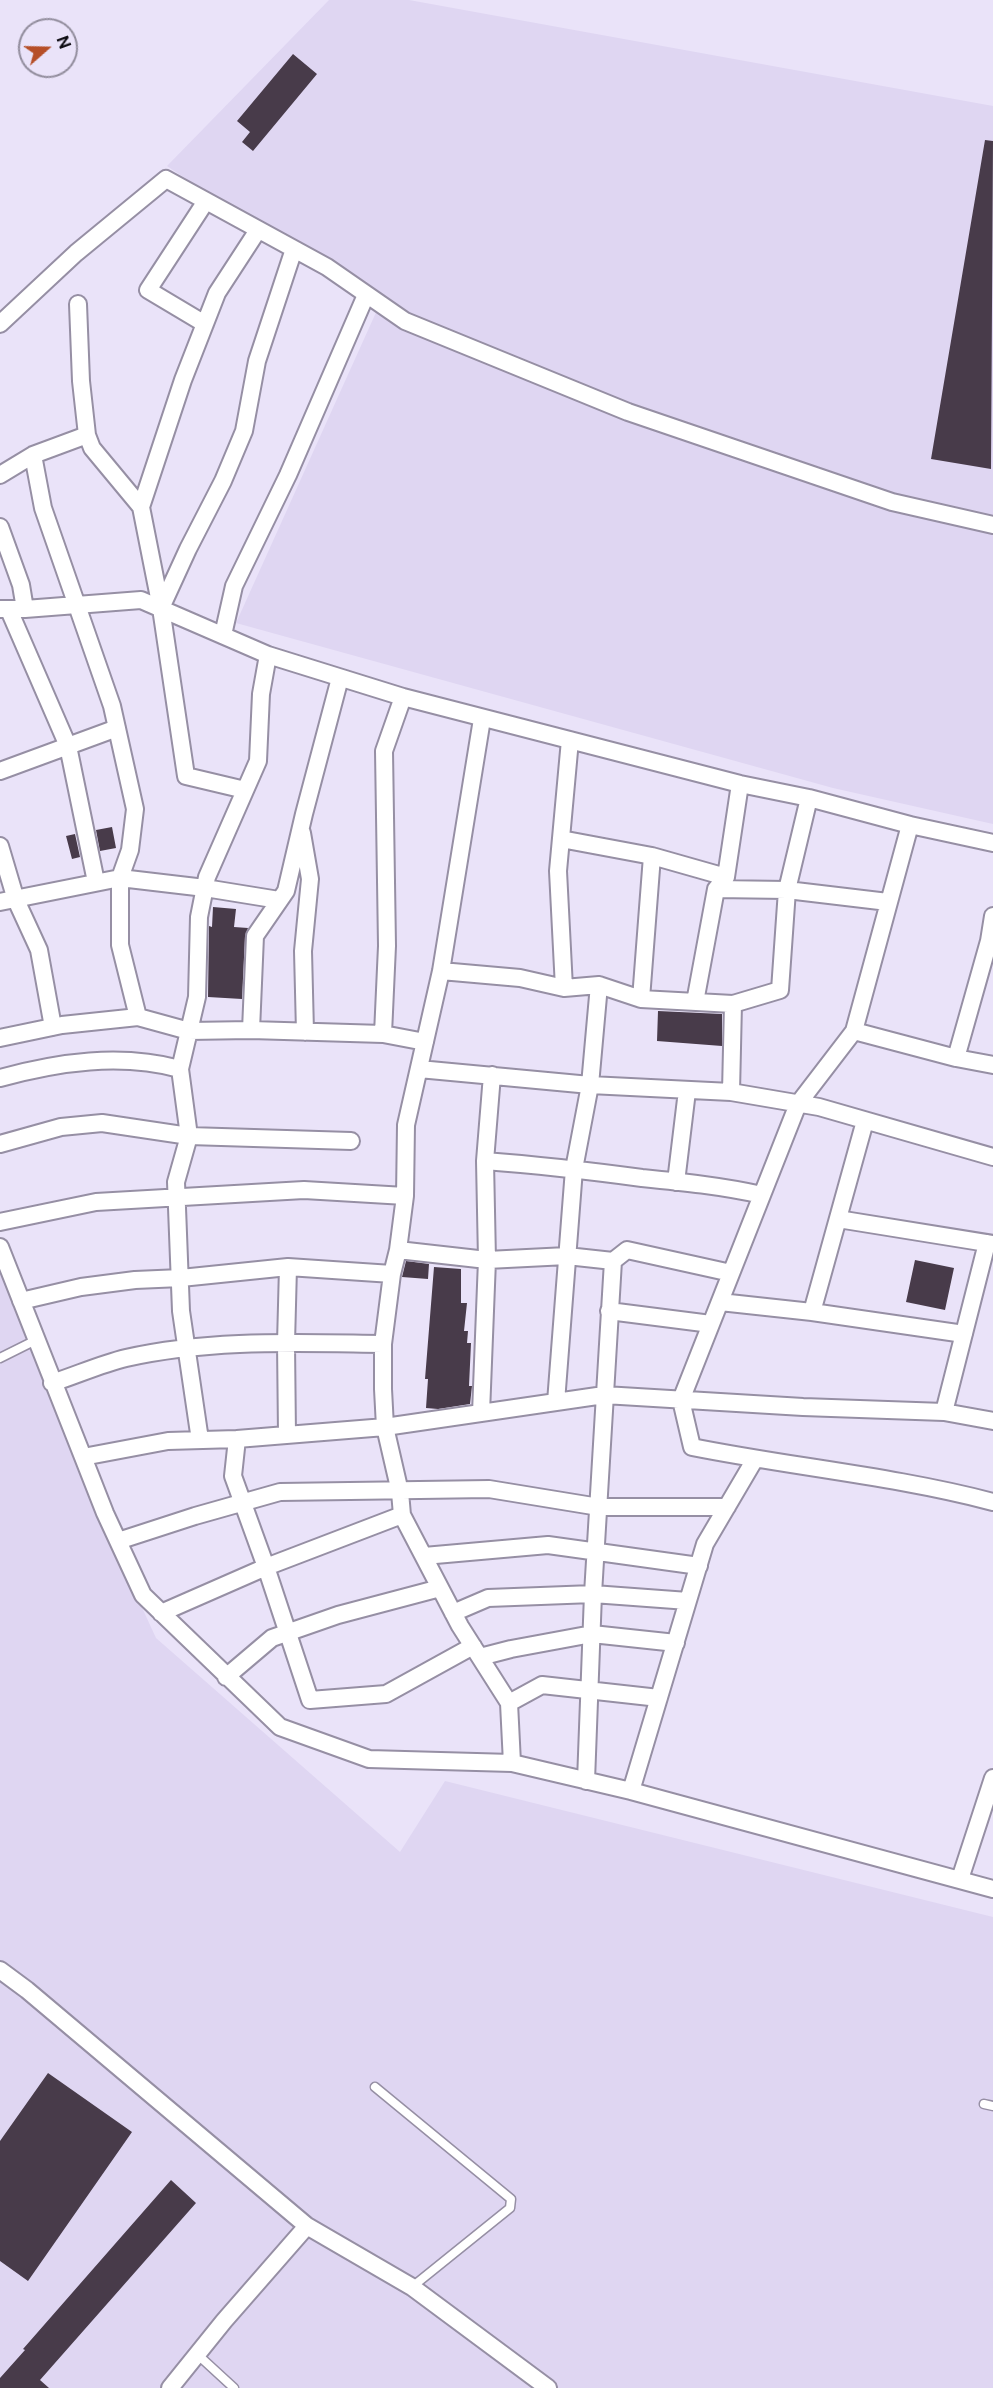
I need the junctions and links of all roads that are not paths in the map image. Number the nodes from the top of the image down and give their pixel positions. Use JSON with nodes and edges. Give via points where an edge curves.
{"nodes":[{"id":1,"x":206,"y":201,"type":"junction"},
{"id":2,"x":258,"y":230,"type":"junction"},
{"id":3,"x":294,"y":249,"type":"junction"},
{"id":4,"x":366,"y":295,"type":"junction"},
{"id":5,"x":78,"y":304,"type":"dead end"},
{"id":6,"x":0,"y":324,"type":"edge"},
{"id":7,"x":205,"y":324,"type":"junction"},
{"id":8,"x":87,"y":435,"type":"junction"},
{"id":9,"x":33,"y":455,"type":"junction"},
{"id":10,"x":0,"y":475,"type":"edge"},
{"id":11,"x":141,"y":507,"type":"junction"},
{"id":12,"x":993,"y":525,"type":"edge"},
{"id":13,"x":0,"y":527,"type":"edge"},
{"id":14,"x":75,"y":604,"type":"junction"},
{"id":15,"x":161,"y":608,"type":"junction"},
{"id":16,"x":11,"y":610,"type":"edge"},
{"id":17,"x":223,"y":635,"type":"junction"},
{"id":18,"x":268,"y":655,"type":"junction"},
{"id":19,"x":340,"y":678,"type":"junction"},
{"id":20,"x":403,"y":697,"type":"junction"},
{"id":21,"x":482,"y":719,"type":"junction"},
{"id":22,"x":117,"y":728,"type":"junction"},
{"id":23,"x":570,"y":740,"type":"junction"},
{"id":24,"x":68,"y":746,"type":"junction"},
{"id":25,"x":0,"y":771,"type":"edge"},
{"id":26,"x":740,"y":784,"type":"junction"},
{"id":27,"x":245,"y":790,"type":"junction"},
{"id":28,"x":809,"y":798,"type":"junction"},
{"id":29,"x":301,"y":824,"type":"junction"},
{"id":30,"x":910,"y":825,"type":"junction"},
{"id":31,"x":561,"y":839,"type":"junction"},
{"id":32,"x":993,"y":843,"type":"edge"},
{"id":33,"x":0,"y":846,"type":"edge"},
{"id":34,"x":652,"y":856,"type":"junction"},
{"id":35,"x":120,"y":878,"type":"junction"},
{"id":36,"x":96,"y":882,"type":"junction"},
{"id":37,"x":721,"y":883,"type":"junction"},
{"id":38,"x":205,"y":888,"type":"junction"},
{"id":39,"x":787,"y":890,"type":"junction"},
{"id":40,"x":279,"y":900,"type":"junction"},
{"id":41,"x":8,"y":901,"type":"edge"},
{"id":42,"x":888,"y":902,"type":"junction"},
{"id":43,"x":993,"y":916,"type":"edge"},
{"id":44,"x":991,"y":942,"type":"edge"},
{"id":45,"x":441,"y":971,"type":"junction"},
{"id":46,"x":599,"y":985,"type":"junction"},
{"id":47,"x":564,"y":988,"type":"junction"},
{"id":48,"x":641,"y":999,"type":"junction"},
{"id":49,"x":695,"y":1002,"type":"junction"},
{"id":50,"x":733,"y":1004,"type":"junction"},
{"id":51,"x":138,"y":1017,"type":"junction"},
{"id":52,"x":52,"y":1027,"type":"junction"},
{"id":53,"x":251,"y":1030,"type":"junction"},
{"id":54,"x":189,"y":1031,"type":"junction"},
{"id":55,"x":854,"y":1031,"type":"junction"},
{"id":56,"x":306,"y":1032,"type":"junction"},
{"id":57,"x":383,"y":1034,"type":"junction"},
{"id":58,"x":0,"y":1038,"type":"edge"},
{"id":59,"x":425,"y":1042,"type":"junction"},
{"id":60,"x":956,"y":1058,"type":"junction"},
{"id":61,"x":993,"y":1065,"type":"edge"},
{"id":62,"x":180,"y":1069,"type":"junction"},
{"id":63,"x":419,"y":1069,"type":"junction"},
{"id":64,"x":492,"y":1075,"type":"junction"},
{"id":65,"x":0,"y":1078,"type":"edge"},
{"id":66,"x":590,"y":1085,"type":"junction"},
{"id":67,"x":687,"y":1090,"type":"junction"},
{"id":68,"x":731,"y":1092,"type":"junction"},
{"id":69,"x":798,"y":1104,"type":"junction"},
{"id":70,"x":865,"y":1121,"type":"junction"},
{"id":71,"x":189,"y":1136,"type":"junction"},
{"id":72,"x":351,"y":1141,"type":"dead end"},
{"id":73,"x":0,"y":1144,"type":"edge"},
{"id":74,"x":993,"y":1157,"type":"edge"},
{"id":75,"x":485,"y":1161,"type":"junction"},
{"id":76,"x":574,"y":1169,"type":"junction"},
{"id":77,"x":676,"y":1182,"type":"junction"},
{"id":78,"x":762,"y":1195,"type":"junction"},
{"id":79,"x":405,"y":1196,"type":"junction"},
{"id":80,"x":177,"y":1199,"type":"junction"},
{"id":81,"x":838,"y":1219,"type":"junction"},
{"id":82,"x":0,"y":1222,"type":"edge"},
{"id":83,"x":990,"y":1243,"type":"edge"},
{"id":84,"x":0,"y":1248,"type":"edge"},
{"id":85,"x":398,"y":1251,"type":"junction"},
{"id":86,"x":567,"y":1256,"type":"junction"},
{"id":87,"x":487,"y":1260,"type":"junction"},
{"id":88,"x":613,"y":1261,"type":"junction"},
{"id":89,"x":288,"y":1267,"type":"junction"},
{"id":90,"x":392,"y":1274,"type":"junction"},
{"id":91,"x":731,"y":1274,"type":"junction"},
{"id":92,"x":181,"y":1278,"type":"junction"},
{"id":93,"x":21,"y":1301,"type":"junction"},
{"id":94,"x":720,"y":1302,"type":"junction"},
{"id":95,"x":609,"y":1311,"type":"junction"},
{"id":96,"x":812,"y":1312,"type":"junction"},
{"id":97,"x":711,"y":1324,"type":"junction"},
{"id":98,"x":963,"y":1334,"type":"junction"},
{"id":99,"x":36,"y":1340,"type":"junction"},
{"id":100,"x":286,"y":1343,"type":"junction"},
{"id":101,"x":383,"y":1344,"type":"junction"},
{"id":102,"x":186,"y":1348,"type":"junction"},
{"id":103,"x":0,"y":1358,"type":"edge"},
{"id":104,"x":52,"y":1383,"type":"junction"},
{"id":105,"x":604,"y":1395,"type":"junction"},
{"id":106,"x":681,"y":1400,"type":"junction"},
{"id":107,"x":556,"y":1402,"type":"junction"},
{"id":108,"x":944,"y":1412,"type":"junction"},
{"id":109,"x":481,"y":1413,"type":"junction"},
{"id":110,"x":993,"y":1421,"type":"edge"},
{"id":111,"x":385,"y":1427,"type":"junction"},
{"id":112,"x":287,"y":1435,"type":"junction"},
{"id":113,"x":237,"y":1439,"type":"junction"},
{"id":114,"x":200,"y":1440,"type":"junction"},
{"id":115,"x":83,"y":1456,"type":"junction"},
{"id":116,"x":754,"y":1459,"type":"junction"},
{"id":117,"x":400,"y":1492,"type":"junction"},
{"id":118,"x":993,"y":1502,"type":"edge"},
{"id":119,"x":242,"y":1503,"type":"junction"},
{"id":120,"x":599,"y":1507,"type":"junction"},
{"id":121,"x":727,"y":1507,"type":"junction"},
{"id":122,"x":402,"y":1515,"type":"junction"},
{"id":123,"x":118,"y":1541,"type":"junction"},
{"id":124,"x":597,"y":1551,"type":"junction"},
{"id":125,"x":423,"y":1556,"type":"junction"},
{"id":126,"x":699,"y":1566,"type":"junction"},
{"id":127,"x":266,"y":1567,"type":"junction"},
{"id":128,"x":440,"y":1588,"type":"junction"},
{"id":129,"x":593,"y":1594,"type":"junction"},
{"id":130,"x":688,"y":1602,"type":"junction"},
{"id":131,"x":161,"y":1613,"type":"junction"},
{"id":132,"x":453,"y":1613,"type":"junction"},
{"id":133,"x":288,"y":1634,"type":"junction"},
{"id":134,"x":592,"y":1634,"type":"junction"},
{"id":135,"x":676,"y":1643,"type":"junction"},
{"id":136,"x":476,"y":1652,"type":"junction"},
{"id":137,"x":226,"y":1677,"type":"junction"},
{"id":138,"x":589,"y":1690,"type":"junction"},
{"id":139,"x":659,"y":1698,"type":"junction"},
{"id":140,"x":509,"y":1703,"type":"junction"},
{"id":141,"x":512,"y":1763,"type":"junction"},
{"id":142,"x":993,"y":1778,"type":"edge"},
{"id":143,"x":586,"y":1781,"type":"junction"},
{"id":144,"x":631,"y":1791,"type":"junction"},
{"id":145,"x":960,"y":1879,"type":"junction"},
{"id":146,"x":993,"y":1889,"type":"edge"},
{"id":147,"x":2,"y":1974,"type":"edge"},
{"id":148,"x":375,"y":2087,"type":"dead end"},
{"id":149,"x":307,"y":2226,"type":"junction"},
{"id":150,"x":412,"y":2287,"type":"junction"},
{"id":151,"x":197,"y":2354,"type":"junction"},
{"id":152,"x":529,"y":2382,"type":"edge"},
{"id":153,"x":170,"y":2388,"type":"edge"},
{"id":154,"x":234,"y":2388,"type":"edge"},
{"id":155,"x":549,"y":2388,"type":"edge"}],
"edges":[{"from":1,"to":2,"type":"street"},
{"from":1,"to":6,"type":"street","via":[[166,179],[76,253]]},
{"from":1,"to":7,"type":"street","via":[[148,290]]},
{"from":2,"to":3,"type":"street"},
{"from":2,"to":7,"type":"street","via":[[218,292]]},
{"from":3,"to":4,"type":"street"},
{"from":3,"to":15,"type":"street","via":[[257,361],[244,431]]},
{"from":4,"to":12,"type":"street","via":[[405,321],[628,412],[892,502]]},
{"from":4,"to":17,"type":"street","via":[[288,475],[234,585]]},
{"from":5,"to":8,"type":"street"},
{"from":7,"to":11,"type":"street"},
{"from":8,"to":9,"type":"street"},
{"from":8,"to":11,"type":"street","via":[[92,448]]},
{"from":9,"to":10,"type":"street"},
{"from":9,"to":14,"type":"street","via":[[43,508]]},
{"from":11,"to":15,"type":"street"},
{"from":13,"to":16,"type":"street","via":[[21,585]]},
{"from":14,"to":15,"type":"street","via":[[141,600]]},
{"from":14,"to":16,"type":"street"},
{"from":14,"to":22,"type":"street"},
{"from":15,"to":17,"type":"street"},
{"from":15,"to":27,"type":"street","via":[[186,776]]},
{"from":16,"to":24,"type":"street"},
{"from":17,"to":18,"type":"street"},
{"from":18,"to":19,"type":"street"},
{"from":18,"to":27,"type":"street","via":[[261,694],[258,761]]},
{"from":19,"to":20,"type":"street"},
{"from":19,"to":29,"type":"street"},
{"from":20,"to":21,"type":"street"},
{"from":20,"to":57,"type":"street","via":[[384,751],[387,946]]},
{"from":21,"to":23,"type":"street"},
{"from":21,"to":45,"type":"street"},
{"from":22,"to":24,"type":"street"},
{"from":22,"to":35,"type":"street","via":[[135,809],[130,850]]},
{"from":23,"to":26,"type":"street"},
{"from":23,"to":31,"type":"street"},
{"from":24,"to":25,"type":"street"},
{"from":24,"to":36,"type":"street"},
{"from":26,"to":28,"type":"street"},
{"from":26,"to":37,"type":"street"},
{"from":27,"to":38,"type":"street"},
{"from":28,"to":30,"type":"street"},
{"from":28,"to":39,"type":"street"},
{"from":29,"to":40,"type":"street","via":[[286,891]]},
{"from":29,"to":56,"type":"street","via":[[310,879],[303,951]]},
{"from":30,"to":32,"type":"street"},
{"from":30,"to":42,"type":"street"},
{"from":31,"to":34,"type":"street"},
{"from":31,"to":47,"type":"street","via":[[558,871]]},
{"from":33,"to":41,"type":"street"},
{"from":34,"to":37,"type":"street"},
{"from":34,"to":48,"type":"street"},
{"from":35,"to":36,"type":"street"},
{"from":35,"to":38,"type":"street"},
{"from":35,"to":51,"type":"street","via":[[120,945]]},
{"from":36,"to":41,"type":"street"},
{"from":37,"to":39,"type":"street"},
{"from":37,"to":49,"type":"street"},
{"from":38,"to":40,"type":"street"},
{"from":38,"to":54,"type":"street","via":[[199,917],[197,997]]},
{"from":39,"to":42,"type":"street"},
{"from":39,"to":50,"type":"street","via":[[780,990]]},
{"from":40,"to":53,"type":"street","via":[[255,936]]},
{"from":41,"to":52,"type":"street","via":[[39,950]]},
{"from":42,"to":55,"type":"street"},
{"from":43,"to":44,"type":"street"},
{"from":44,"to":60,"type":"street"},
{"from":45,"to":47,"type":"street","via":[[520,978]]},
{"from":45,"to":59,"type":"street"},
{"from":46,"to":47,"type":"street"},
{"from":46,"to":48,"type":"street"},
{"from":46,"to":66,"type":"street"},
{"from":48,"to":49,"type":"street"},
{"from":49,"to":50,"type":"street"},
{"from":50,"to":68,"type":"street"},
{"from":51,"to":52,"type":"street"},
{"from":51,"to":54,"type":"street"},
{"from":52,"to":58,"type":"street"},
{"from":53,"to":54,"type":"street"},
{"from":53,"to":56,"type":"street"},
{"from":54,"to":62,"type":"street"},
{"from":55,"to":60,"type":"street"},
{"from":55,"to":69,"type":"street"},
{"from":56,"to":57,"type":"street"},
{"from":57,"to":59,"type":"street"},
{"from":59,"to":63,"type":"street"},
{"from":60,"to":61,"type":"street"},
{"from":62,"to":65,"type":"street","via":[[159,1063],[93,1060]]},
{"from":62,"to":71,"type":"street"},
{"from":63,"to":64,"type":"street"},
{"from":63,"to":79,"type":"street","via":[[406,1125]]},
{"from":64,"to":66,"type":"street"},
{"from":64,"to":75,"type":"street"},
{"from":66,"to":67,"type":"street"},
{"from":66,"to":76,"type":"street"},
{"from":67,"to":68,"type":"street"},
{"from":67,"to":77,"type":"street"},
{"from":68,"to":69,"type":"street"},
{"from":69,"to":70,"type":"street"},
{"from":69,"to":78,"type":"street"},
{"from":70,"to":74,"type":"street"},
{"from":70,"to":81,"type":"street"},
{"from":71,"to":72,"type":"street"},
{"from":71,"to":73,"type":"street","via":[[102,1123],[61,1127]]},
{"from":71,"to":80,"type":"street","via":[[176,1182]]},
{"from":75,"to":76,"type":"street"},
{"from":75,"to":87,"type":"street"},
{"from":76,"to":77,"type":"street"},
{"from":76,"to":86,"type":"street"},
{"from":77,"to":78,"type":"street"},
{"from":78,"to":91,"type":"street"},
{"from":79,"to":80,"type":"street","via":[[304,1190]]},
{"from":79,"to":85,"type":"street"},
{"from":80,"to":82,"type":"street","via":[[96,1202]]},
{"from":80,"to":92,"type":"street"},
{"from":81,"to":83,"type":"street"},
{"from":81,"to":96,"type":"street"},
{"from":83,"to":98,"type":"street"},
{"from":84,"to":93,"type":"street"},
{"from":85,"to":87,"type":"street"},
{"from":85,"to":90,"type":"street"},
{"from":86,"to":87,"type":"street"},
{"from":86,"to":88,"type":"street"},
{"from":86,"to":107,"type":"street"},
{"from":87,"to":109,"type":"street"},
{"from":88,"to":91,"type":"street","via":[[627,1250]]},
{"from":88,"to":95,"type":"street"},
{"from":89,"to":90,"type":"street"},
{"from":89,"to":92,"type":"street"},
{"from":89,"to":100,"type":"street"},
{"from":90,"to":101,"type":"street"},
{"from":91,"to":94,"type":"street"},
{"from":92,"to":93,"type":"street","via":[[81,1287]]},
{"from":92,"to":102,"type":"street"},
{"from":93,"to":99,"type":"street"},
{"from":94,"to":96,"type":"street"},
{"from":94,"to":97,"type":"street"},
{"from":95,"to":97,"type":"street"},
{"from":95,"to":105,"type":"street"},
{"from":96,"to":98,"type":"street"},
{"from":97,"to":106,"type":"street"},
{"from":98,"to":108,"type":"street"},
{"from":99,"to":103,"type":"lane"},
{"from":99,"to":104,"type":"street"},
{"from":100,"to":101,"type":"street"},
{"from":100,"to":102,"type":"street"},
{"from":100,"to":112,"type":"street"},
{"from":101,"to":111,"type":"street"},
{"from":102,"to":104,"type":"street","via":[[125,1358]]},
{"from":102,"to":114,"type":"street"},
{"from":104,"to":115,"type":"street"},
{"from":105,"to":106,"type":"street"},
{"from":105,"to":107,"type":"street"},
{"from":105,"to":120,"type":"street"},
{"from":106,"to":108,"type":"street"},
{"from":106,"to":116,"type":"street","via":[[692,1447]]},
{"from":107,"to":109,"type":"street"},
{"from":108,"to":110,"type":"street"},
{"from":109,"to":111,"type":"street"},
{"from":111,"to":112,"type":"street"},
{"from":111,"to":117,"type":"street"},
{"from":112,"to":113,"type":"street"},
{"from":113,"to":114,"type":"street"},
{"from":113,"to":119,"type":"street","via":[[233,1476]]},
{"from":114,"to":115,"type":"street","via":[[168,1441]]},
{"from":115,"to":123,"type":"street"},
{"from":116,"to":118,"type":"street","via":[[937,1487]]},
{"from":116,"to":121,"type":"street"},
{"from":117,"to":119,"type":"street","via":[[280,1492]]},
{"from":117,"to":120,"type":"street","via":[[489,1489]]},
{"from":117,"to":122,"type":"street"},
{"from":119,"to":123,"type":"street"},
{"from":119,"to":127,"type":"street"},
{"from":120,"to":121,"type":"street"},
{"from":120,"to":124,"type":"street"},
{"from":121,"to":126,"type":"street","via":[[705,1544]]},
{"from":122,"to":125,"type":"street"},
{"from":122,"to":127,"type":"street"},
{"from":123,"to":131,"type":"street","via":[[143,1595]]},
{"from":124,"to":125,"type":"street","via":[[548,1545]]},
{"from":124,"to":126,"type":"street"},
{"from":124,"to":129,"type":"street"},
{"from":125,"to":128,"type":"street"},
{"from":126,"to":130,"type":"street"},
{"from":127,"to":131,"type":"street"},
{"from":127,"to":133,"type":"street"},
{"from":128,"to":132,"type":"street"},
{"from":128,"to":133,"type":"street","via":[[338,1615]]},
{"from":129,"to":130,"type":"street"},
{"from":129,"to":132,"type":"street","via":[[488,1598]]},
{"from":129,"to":134,"type":"street"},
{"from":130,"to":135,"type":"street"},
{"from":131,"to":137,"type":"street"},
{"from":132,"to":136,"type":"street"},
{"from":133,"to":136,"type":"street","via":[[310,1700],[386,1694]]},
{"from":133,"to":137,"type":"street","via":[[272,1638]]},
{"from":134,"to":135,"type":"street"},
{"from":134,"to":136,"type":"street"},
{"from":134,"to":138,"type":"street"},
{"from":135,"to":139,"type":"street"},
{"from":136,"to":140,"type":"street"},
{"from":137,"to":141,"type":"street","via":[[280,1727],[369,1759]]},
{"from":138,"to":139,"type":"street"},
{"from":138,"to":140,"type":"street","via":[[542,1685]]},
{"from":138,"to":143,"type":"street"},
{"from":139,"to":144,"type":"street"},
{"from":140,"to":141,"type":"street"},
{"from":141,"to":143,"type":"street"},
{"from":142,"to":145,"type":"street"},
{"from":143,"to":144,"type":"street"},
{"from":144,"to":145,"type":"street"},
{"from":145,"to":146,"type":"street"},
{"from":147,"to":149,"type":"street"},
{"from":148,"to":150,"type":"lane","via":[[511,2199],[510,2208]]},
{"from":149,"to":150,"type":"street"},
{"from":149,"to":151,"type":"street"},
{"from":150,"to":152,"type":"street"},
{"from":151,"to":153,"type":"street"},
{"from":151,"to":154,"type":"lane"},
{"from":152,"to":155,"type":"street"}]}
